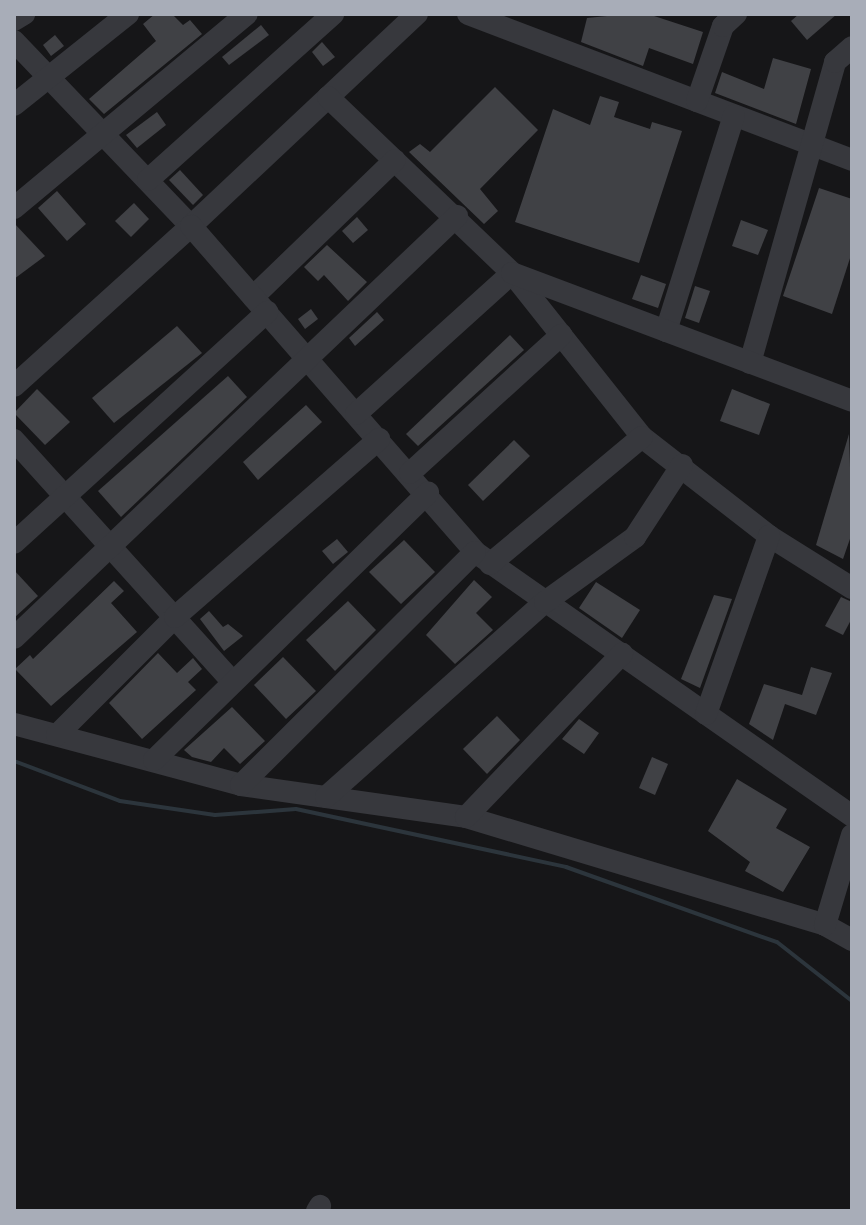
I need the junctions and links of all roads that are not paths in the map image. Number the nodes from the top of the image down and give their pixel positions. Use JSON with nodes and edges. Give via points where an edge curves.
{"nodes":[{"id":1,"x":24,"y":14,"type":"edge"},
{"id":2,"x":128,"y":14,"type":"edge"},
{"id":3,"x":247,"y":14,"type":"edge"},
{"id":4,"x":333,"y":14,"type":"edge"},
{"id":5,"x":417,"y":14,"type":"edge"},
{"id":6,"x":468,"y":14,"type":"edge"},
{"id":7,"x":736,"y":14,"type":"edge"},
{"id":8,"x":14,"y":20,"type":"edge"},
{"id":9,"x":14,"y":41,"type":"edge"},
{"id":10,"x":852,"y":47,"type":"edge"},
{"id":11,"x":50,"y":76,"type":"junction"},
{"id":12,"x":328,"y":97,"type":"junction"},
{"id":13,"x":697,"y":101,"type":"junction"},
{"id":14,"x":14,"y":105,"type":"edge"},
{"id":15,"x":734,"y":115,"type":"junction"},
{"id":16,"x":106,"y":135,"type":"junction"},
{"id":17,"x":815,"y":146,"type":"junction"},
{"id":18,"x":395,"y":160,"type":"junction"},
{"id":19,"x":852,"y":160,"type":"edge"},
{"id":20,"x":148,"y":180,"type":"junction"},
{"id":21,"x":14,"y":208,"type":"edge"},
{"id":22,"x":457,"y":216,"type":"junction"},
{"id":23,"x":191,"y":226,"type":"junction"},
{"id":24,"x":512,"y":273,"type":"junction"},
{"id":25,"x":260,"y":304,"type":"junction"},
{"id":26,"x":666,"y":331,"type":"junction"},
{"id":27,"x":561,"y":335,"type":"junction"},
{"id":28,"x":309,"y":361,"type":"junction"},
{"id":29,"x":750,"y":363,"type":"junction"},
{"id":30,"x":14,"y":386,"type":"edge"},
{"id":31,"x":850,"y":392,"type":"edge"},
{"id":32,"x":356,"y":414,"type":"junction"},
{"id":33,"x":642,"y":437,"type":"junction"},
{"id":34,"x":379,"y":439,"type":"junction"},
{"id":35,"x":14,"y":440,"type":"edge"},
{"id":36,"x":682,"y":465,"type":"junction"},
{"id":37,"x":410,"y":473,"type":"junction"},
{"id":38,"x":428,"y":493,"type":"junction"},
{"id":39,"x":64,"y":495,"type":"junction"},
{"id":40,"x":769,"y":536,"type":"junction"},
{"id":41,"x":14,"y":543,"type":"edge"},
{"id":42,"x":111,"y":544,"type":"junction"},
{"id":43,"x":483,"y":558,"type":"junction"},
{"id":44,"x":852,"y":588,"type":"edge"},
{"id":45,"x":545,"y":602,"type":"junction"},
{"id":46,"x":175,"y":617,"type":"junction"},
{"id":47,"x":14,"y":638,"type":"edge"},
{"id":48,"x":622,"y":654,"type":"junction"},
{"id":49,"x":233,"y":682,"type":"junction"},
{"id":50,"x":706,"y":714,"type":"junction"},
{"id":51,"x":14,"y":724,"type":"edge"},
{"id":52,"x":57,"y":735,"type":"junction"},
{"id":53,"x":154,"y":760,"type":"junction"},
{"id":54,"x":241,"y":785,"type":"junction"},
{"id":55,"x":326,"y":797,"type":"junction"},
{"id":56,"x":852,"y":816,"type":"edge"},
{"id":57,"x":466,"y":817,"type":"junction"},
{"id":58,"x":852,"y":835,"type":"edge"},
{"id":59,"x":825,"y":925,"type":"junction"},
{"id":60,"x":852,"y":940,"type":"edge"}],
"edges":[{"from":1,"to":8,"type":"street"},
{"from":2,"to":11,"type":"street"},
{"from":3,"to":16,"type":"street"},
{"from":4,"to":20,"type":"street"},
{"from":5,"to":12,"type":"street"},
{"from":6,"to":13,"type":"street"},
{"from":7,"to":13,"type":"street","via":[[723,26]]},
{"from":9,"to":11,"type":"street"},
{"from":10,"to":17,"type":"street","via":[[835,62]]},
{"from":11,"to":14,"type":"street"},
{"from":11,"to":16,"type":"street"},
{"from":12,"to":18,"type":"street"},
{"from":12,"to":23,"type":"street"},
{"from":13,"to":15,"type":"street"},
{"from":15,"to":17,"type":"street"},
{"from":15,"to":26,"type":"street"},
{"from":16,"to":20,"type":"street"},
{"from":16,"to":21,"type":"street"},
{"from":17,"to":19,"type":"street"},
{"from":17,"to":29,"type":"street"},
{"from":18,"to":22,"type":"street"},
{"from":18,"to":25,"type":"street"},
{"from":20,"to":23,"type":"street"},
{"from":22,"to":24,"type":"street"},
{"from":22,"to":28,"type":"street"},
{"from":23,"to":25,"type":"street"},
{"from":23,"to":30,"type":"street"},
{"from":24,"to":26,"type":"street"},
{"from":24,"to":27,"type":"street"},
{"from":24,"to":32,"type":"street"},
{"from":25,"to":28,"type":"street"},
{"from":25,"to":39,"type":"street"},
{"from":26,"to":29,"type":"street"},
{"from":27,"to":33,"type":"street"},
{"from":27,"to":37,"type":"street"},
{"from":28,"to":32,"type":"street"},
{"from":28,"to":42,"type":"street"},
{"from":29,"to":31,"type":"street"},
{"from":32,"to":34,"type":"street"},
{"from":33,"to":36,"type":"street"},
{"from":33,"to":43,"type":"street"},
{"from":34,"to":37,"type":"street"},
{"from":34,"to":46,"type":"street"},
{"from":35,"to":39,"type":"street"},
{"from":36,"to":40,"type":"street"},
{"from":36,"to":45,"type":"street","via":[[635,537]]},
{"from":37,"to":38,"type":"street"},
{"from":38,"to":43,"type":"street"},
{"from":38,"to":49,"type":"street"},
{"from":39,"to":41,"type":"street"},
{"from":39,"to":42,"type":"street"},
{"from":40,"to":44,"type":"street"},
{"from":40,"to":50,"type":"street"},
{"from":42,"to":46,"type":"street"},
{"from":42,"to":47,"type":"street"},
{"from":43,"to":45,"type":"street"},
{"from":43,"to":54,"type":"street"},
{"from":45,"to":48,"type":"street"},
{"from":45,"to":55,"type":"street"},
{"from":46,"to":49,"type":"street"},
{"from":46,"to":52,"type":"street"},
{"from":48,"to":50,"type":"street"},
{"from":48,"to":57,"type":"street"},
{"from":49,"to":53,"type":"street"},
{"from":50,"to":56,"type":"street"},
{"from":51,"to":52,"type":"street"},
{"from":52,"to":53,"type":"street"},
{"from":53,"to":54,"type":"street"},
{"from":54,"to":55,"type":"street"},
{"from":55,"to":57,"type":"street"},
{"from":57,"to":59,"type":"street"},
{"from":58,"to":59,"type":"street"},
{"from":59,"to":60,"type":"street"}]}
